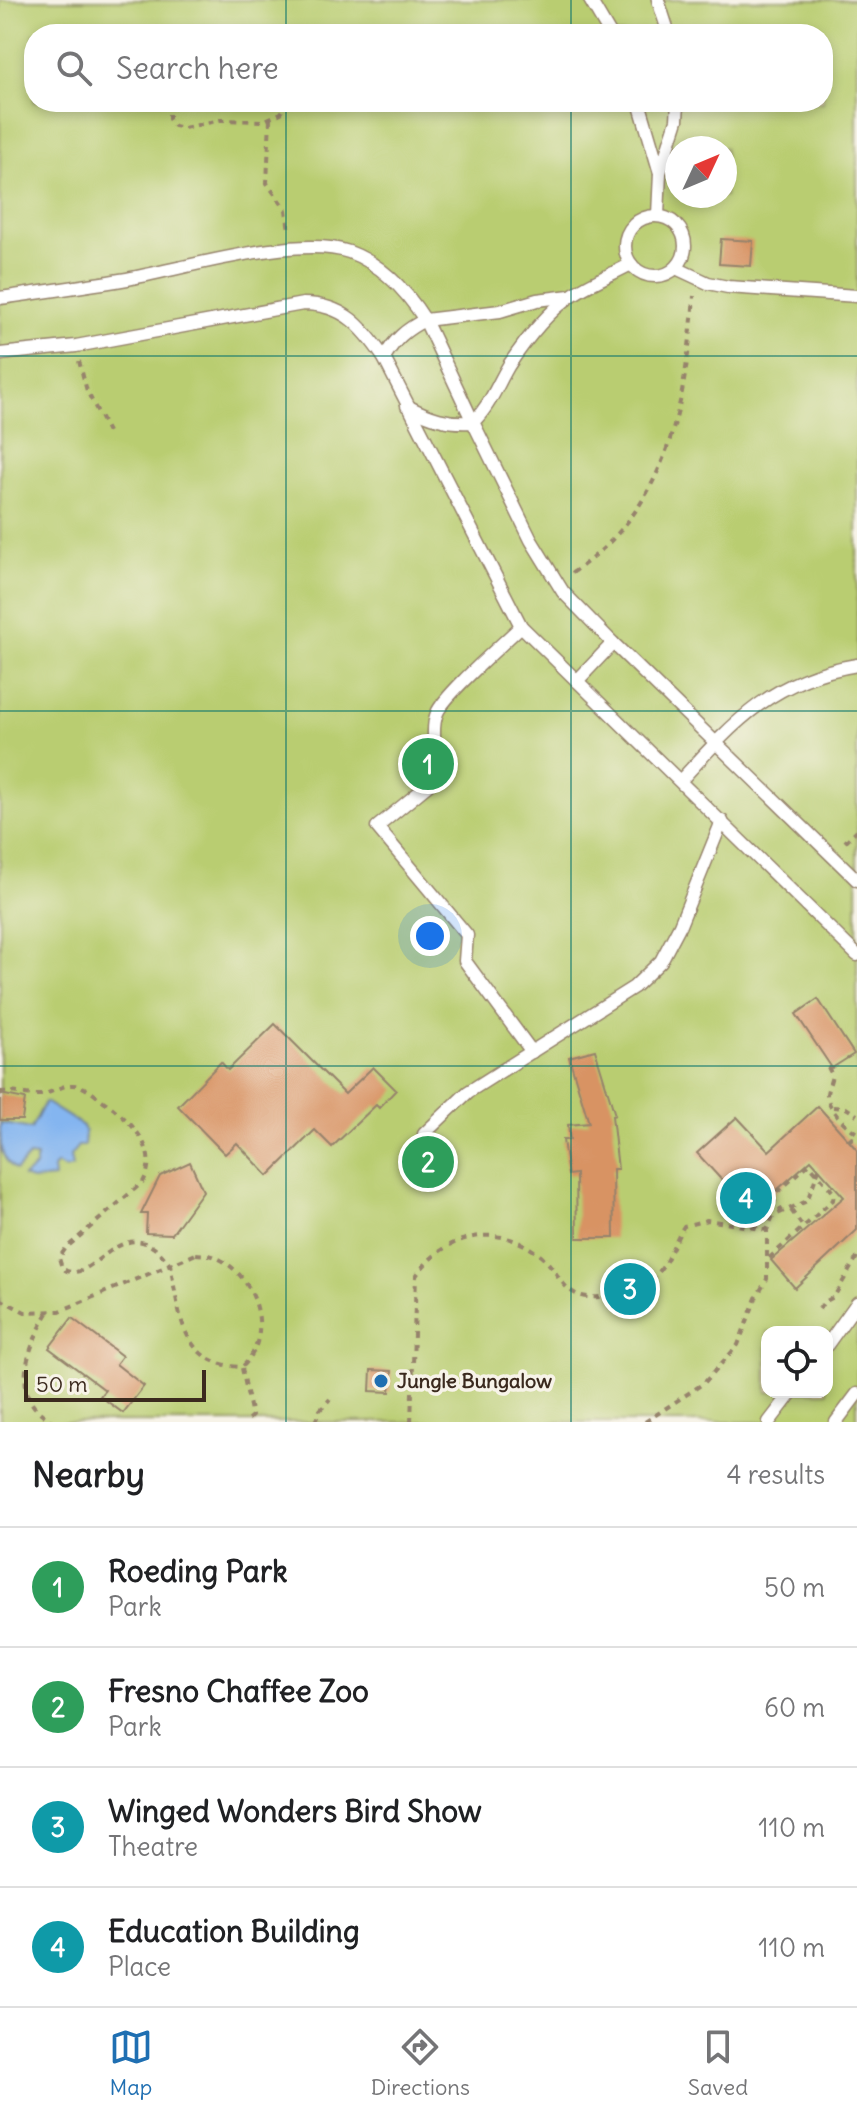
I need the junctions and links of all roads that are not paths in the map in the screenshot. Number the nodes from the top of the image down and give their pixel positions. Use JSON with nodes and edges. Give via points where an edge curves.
{"nodes":[{"id":1,"x":590,"y":0,"type":"edge"},
{"id":2,"x":658,"y":0,"type":"edge"},
{"id":3,"x":604,"y":24,"type":"edge"},
{"id":4,"x":666,"y":24,"type":"edge"},
{"id":5,"x":642,"y":112,"type":"edge"},
{"id":6,"x":677,"y":112,"type":"edge"},
{"id":7,"x":660,"y":173,"type":"junction"},
{"id":8,"x":658,"y":215,"type":"junction"},
{"id":9,"x":631,"y":264,"type":"junction"},
{"id":10,"x":676,"y":268,"type":"junction"},
{"id":11,"x":570,"y":296,"type":"junction"},
{"id":12,"x":857,"y":296,"type":"edge"},
{"id":13,"x":0,"y":298,"type":"edge"},
{"id":14,"x":425,"y":320,"type":"junction"},
{"id":15,"x":0,"y":354,"type":"edge"},
{"id":16,"x":384,"y":358,"type":"junction"},
{"id":17,"x":407,"y":406,"type":"junction"},
{"id":18,"x":473,"y":422,"type":"junction"},
{"id":19,"x":521,"y":626,"type":"junction"},
{"id":20,"x":613,"y":643,"type":"junction"},
{"id":21,"x":857,"y":665,"type":"edge"},
{"id":22,"x":577,"y":681,"type":"junction"},
{"id":23,"x":716,"y":742,"type":"junction"},
{"id":24,"x":681,"y":780,"type":"junction"},
{"id":25,"x":722,"y":821,"type":"junction"},
{"id":26,"x":857,"y":880,"type":"edge"},
{"id":27,"x":857,"y":955,"type":"edge"},
{"id":28,"x":532,"y":1052,"type":"junction"},
{"id":29,"x":424,"y":1134,"type":"dead end"},
{"id":30,"x":857,"y":1303,"type":"edge"},
{"id":31,"x":833,"y":1337,"type":"edge"},
{"id":32,"x":857,"y":1394,"type":"edge"},
{"id":33,"x":787,"y":1398,"type":"edge"},
{"id":34,"x":769,"y":1422,"type":"edge"},
{"id":35,"x":836,"y":1422,"type":"edge"}],
"edges":[{"from":1,"to":3,"type":"lane"},
{"from":2,"to":4,"type":"lane"},
{"from":5,"to":7,"type":"lane"},
{"from":6,"to":7,"type":"lane"},
{"from":7,"to":8,"type":"lane"},
{"from":8,"to":9,"type":"lane","via":[[638,220],[626,235]]},
{"from":8,"to":10,"type":"lane","via":[[676,223],[686,240]]},
{"from":9,"to":10,"type":"lane","via":[[657,276]]},
{"from":9,"to":11,"type":"lane"},
{"from":10,"to":12,"type":"lane","via":[[728,287]]},
{"from":11,"to":14,"type":"lane"},
{"from":11,"to":18,"type":"lane","via":[[527,340],[486,410]]},
{"from":13,"to":14,"type":"lane","via":[[262,252],[330,248],[361,258],[404,291]]},
{"from":14,"to":16,"type":"lane","via":[[404,332]]},
{"from":14,"to":18,"type":"lane"},
{"from":15,"to":16,"type":"lane","via":[[318,304],[355,320]]},
{"from":16,"to":17,"type":"lane"},
{"from":17,"to":18,"type":"lane","via":[[450,423]]},
{"from":17,"to":19,"type":"lane"},
{"from":18,"to":20,"type":"lane","via":[[557,583]]},
{"from":19,"to":22,"type":"lane"},
{"from":19,"to":28,"type":"lane","via":[[437,714],[439,776],[377,827],[467,935],[465,961]]},
{"from":20,"to":22,"type":"lane"},
{"from":20,"to":23,"type":"lane"},
{"from":21,"to":23,"type":"lane","via":[[784,687]]},
{"from":22,"to":24,"type":"lane"},
{"from":23,"to":24,"type":"lane"},
{"from":23,"to":26,"type":"lane"},
{"from":24,"to":25,"type":"lane"},
{"from":25,"to":27,"type":"lane"},
{"from":25,"to":28,"type":"lane","via":[[661,961],[634,987]]},
{"from":28,"to":29,"type":"lane","via":[[468,1092]]},
{"from":30,"to":31,"type":"lane"},
{"from":32,"to":35,"type":"lane"},
{"from":33,"to":34,"type":"lane"}]}
